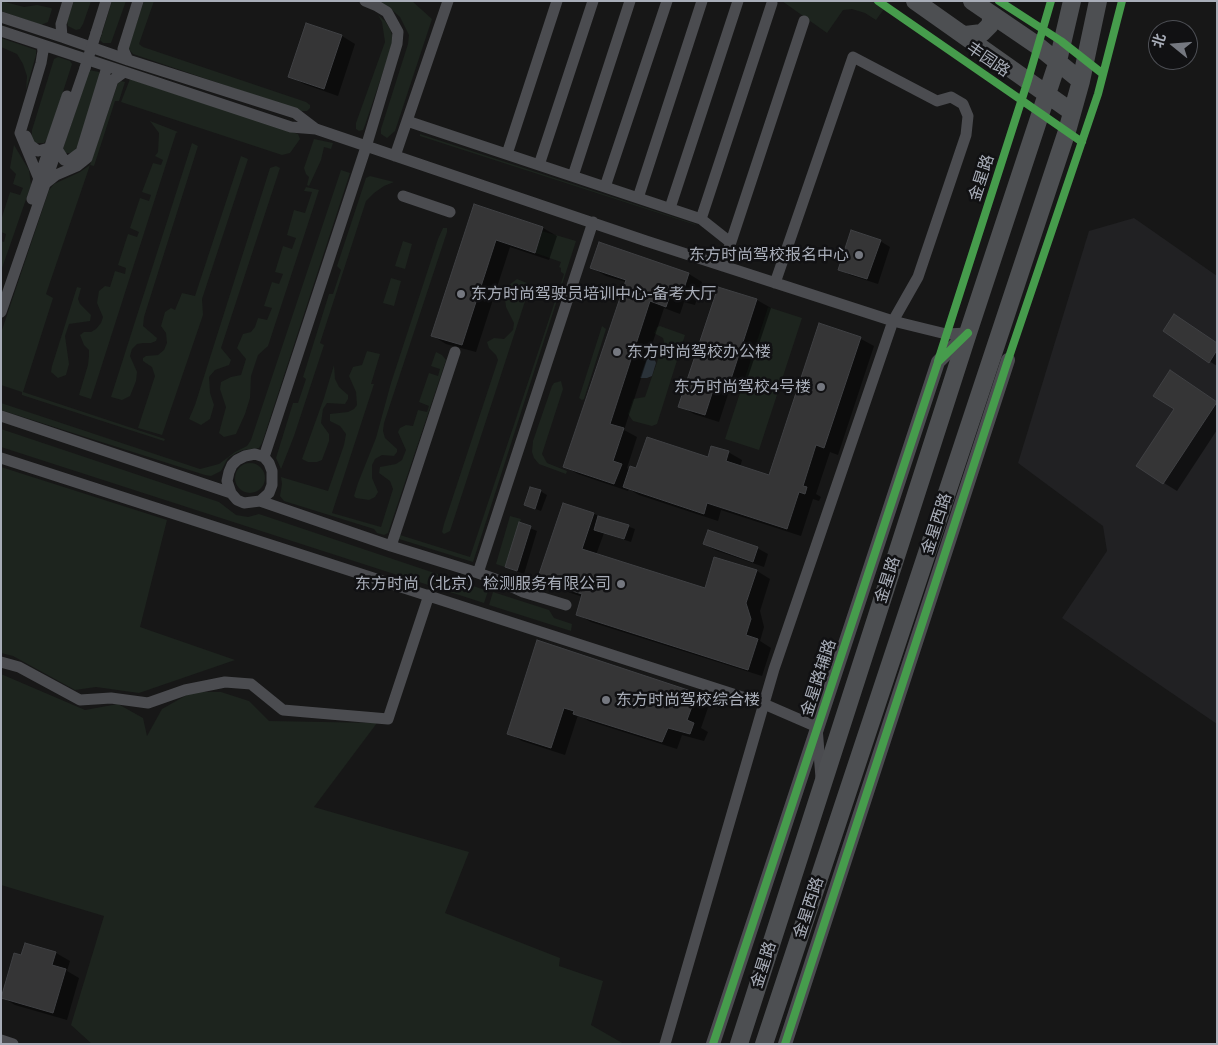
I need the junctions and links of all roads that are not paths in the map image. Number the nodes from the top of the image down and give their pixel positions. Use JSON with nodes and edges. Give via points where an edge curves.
{"nodes":[{"id":1,"x":62,"y":1,"type":"edge"},
{"id":2,"x":68,"y":1,"type":"edge"},
{"id":3,"x":98,"y":1,"type":"edge"},
{"id":4,"x":106,"y":1,"type":"edge"},
{"id":5,"x":130,"y":1,"type":"edge"},
{"id":6,"x":138,"y":1,"type":"edge"},
{"id":7,"x":365,"y":1,"type":"edge"},
{"id":8,"x":448,"y":1,"type":"edge"},
{"id":9,"x":557,"y":1,"type":"edge"},
{"id":10,"x":593,"y":1,"type":"edge"},
{"id":11,"x":630,"y":1,"type":"edge"},
{"id":12,"x":667,"y":1,"type":"edge"},
{"id":13,"x":702,"y":1,"type":"edge"},
{"id":14,"x":738,"y":1,"type":"edge"},
{"id":15,"x":915,"y":1,"type":"edge"},
{"id":16,"x":972,"y":1,"type":"edge"},
{"id":17,"x":1072,"y":1,"type":"edge"},
{"id":18,"x":1098,"y":1,"type":"edge"},
{"id":19,"x":772,"y":3,"type":"dead end"},
{"id":20,"x":992,"y":15,"type":"junction"},
{"id":21,"x":1,"y":17,"type":"edge"},
{"id":22,"x":804,"y":21,"type":"dead end"},
{"id":23,"x":1,"y":31,"type":"edge"},
{"id":24,"x":47,"y":32,"type":"junction"},
{"id":25,"x":93,"y":32,"type":"junction"},
{"id":26,"x":965,"y":36,"type":"junction"},
{"id":27,"x":62,"y":37,"type":"junction"},
{"id":28,"x":42,"y":44,"type":"junction"},
{"id":29,"x":59,"y":50,"type":"junction"},
{"id":30,"x":111,"y":54,"type":"junction"},
{"id":31,"x":128,"y":60,"type":"junction"},
{"id":32,"x":1058,"y":61,"type":"junction"},
{"id":33,"x":108,"y":67,"type":"junction"},
{"id":34,"x":124,"y":72,"type":"junction"},
{"id":35,"x":1081,"y":81,"type":"junction"},
{"id":36,"x":1047,"y":93,"type":"junction"},
{"id":37,"x":1072,"y":112,"type":"junction"},
{"id":38,"x":407,"y":121,"type":"junction"},
{"id":39,"x":316,"y":129,"type":"junction"},
{"id":40,"x":366,"y":147,"type":"junction"},
{"id":41,"x":53,"y":149,"type":"junction"},
{"id":42,"x":507,"y":154,"type":"junction"},
{"id":43,"x":395,"y":156,"type":"junction"},
{"id":44,"x":539,"y":165,"type":"junction"},
{"id":45,"x":573,"y":176,"type":"junction"},
{"id":46,"x":42,"y":181,"type":"junction"},
{"id":47,"x":605,"y":187,"type":"junction"},
{"id":48,"x":403,"y":196,"type":"dead end"},
{"id":49,"x":638,"y":198,"type":"junction"},
{"id":50,"x":670,"y":208,"type":"junction"},
{"id":51,"x":450,"y":212,"type":"dead end"},
{"id":52,"x":701,"y":219,"type":"junction"},
{"id":53,"x":593,"y":222,"type":"junction"},
{"id":54,"x":730,"y":242,"type":"junction"},
{"id":55,"x":723,"y":266,"type":"junction"},
{"id":56,"x":776,"y":283,"type":"junction"},
{"id":57,"x":1,"y":291,"type":"edge"},
{"id":58,"x":1,"y":312,"type":"edge"},
{"id":59,"x":893,"y":322,"type":"junction"},
{"id":60,"x":968,"y":332,"type":"junction"},
{"id":61,"x":455,"y":352,"type":"dead end"},
{"id":62,"x":1008,"y":360,"type":"dead end"},
{"id":63,"x":1,"y":416,"type":"edge"},
{"id":64,"x":264,"y":457,"type":"junction"},
{"id":65,"x":1,"y":458,"type":"edge"},
{"id":66,"x":231,"y":493,"type":"junction"},
{"id":67,"x":260,"y":501,"type":"junction"},
{"id":68,"x":391,"y":546,"type":"junction"},
{"id":69,"x":478,"y":573,"type":"junction"},
{"id":70,"x":429,"y":595,"type":"junction"},
{"id":71,"x":566,"y":605,"type":"dead end"},
{"id":72,"x":1,"y":662,"type":"edge"},
{"id":73,"x":764,"y":704,"type":"junction"},
{"id":74,"x":817,"y":726,"type":"junction"},
{"id":75,"x":822,"y":788,"type":"junction"},
{"id":76,"x":1,"y":1040,"type":"edge"},
{"id":77,"x":13,"y":1044,"type":"edge"},
{"id":78,"x":666,"y":1044,"type":"edge"},
{"id":79,"x":713,"y":1044,"type":"edge"},
{"id":80,"x":739,"y":1044,"type":"edge"},
{"id":81,"x":764,"y":1044,"type":"edge"},
{"id":82,"x":785,"y":1044,"type":"edge"}],
"edges":[{"from":1,"to":24,"type":"street"},
{"from":2,"to":27,"type":"street","via":[[61,24]]},
{"from":3,"to":25,"type":"street"},
{"from":4,"to":25,"type":"street"},
{"from":5,"to":30,"type":"street"},
{"from":6,"to":31,"type":"street","via":[[123,49]]},
{"from":7,"to":40,"type":"street","via":[[387,12],[398,32],[394,59]]},
{"from":8,"to":38,"type":"street"},
{"from":9,"to":42,"type":"street"},
{"from":10,"to":44,"type":"street"},
{"from":11,"to":45,"type":"street"},
{"from":12,"to":47,"type":"street"},
{"from":13,"to":49,"type":"street"},
{"from":14,"to":50,"type":"street"},
{"from":15,"to":26,"type":"main road","name":"丰园路"},
{"from":16,"to":20,"type":"main road"},
{"from":17,"to":32,"type":"main road","name":"金星路"},
{"from":18,"to":35,"type":"main road","name":"金星西路"},
{"from":19,"to":52,"type":"street"},
{"from":20,"to":26,"type":"main road","via":[[990,25],[982,33]]},
{"from":20,"to":32,"type":"main road"},
{"from":21,"to":24,"type":"street"},
{"from":22,"to":54,"type":"street"},
{"from":23,"to":28,"type":"street"},
{"from":24,"to":27,"type":"street"},
{"from":25,"to":41,"type":"street","bridge":true},
{"from":26,"to":36,"type":"main road","name":"丰园路"},
{"from":27,"to":30,"type":"street"},
{"from":28,"to":29,"type":"street"},
{"from":28,"to":46,"type":"street","via":[[44,51],[20,133]]},
{"from":29,"to":33,"type":"street"},
{"from":29,"to":41,"type":"street","via":[[51,54],[27,125],[26,138],[38,150]]},
{"from":30,"to":31,"type":"street"},
{"from":31,"to":39,"type":"street","via":[[295,113]]},
{"from":32,"to":35,"type":"main road"},
{"from":32,"to":36,"type":"main road","name":"金星路"},
{"from":33,"to":34,"type":"street"},
{"from":33,"to":41,"type":"street","via":[[80,152],[69,161]]},
{"from":34,"to":39,"type":"street","via":[[291,127]]},
{"from":34,"to":46,"type":"street","via":[[114,80],[87,158],[77,166]]},
{"from":35,"to":37,"type":"main road","name":"金星西路"},
{"from":36,"to":37,"type":"main road","name":"丰园路"},
{"from":36,"to":60,"type":"main road","name":"金星路"},
{"from":37,"to":81,"type":"main road","name":"金星西路"},
{"from":38,"to":42,"type":"street"},
{"from":38,"to":43,"type":"street"},
{"from":39,"to":40,"type":"street"},
{"from":40,"to":43,"type":"street"},
{"from":40,"to":64,"type":"street"},
{"from":41,"to":46,"type":"street"},
{"from":42,"to":44,"type":"street"},
{"from":43,"to":53,"type":"street"},
{"from":44,"to":45,"type":"street"},
{"from":45,"to":47,"type":"street"},
{"from":46,"to":57,"type":"street"},
{"from":46,"to":58,"type":"street"},
{"from":47,"to":49,"type":"street"},
{"from":48,"to":51,"type":"street"},
{"from":49,"to":50,"type":"street"},
{"from":50,"to":52,"type":"street"},
{"from":52,"to":54,"type":"street"},
{"from":53,"to":55,"type":"street"},
{"from":53,"to":69,"type":"street"},
{"from":54,"to":55,"type":"street"},
{"from":55,"to":56,"type":"street"},
{"from":56,"to":59,"type":"street"},
{"from":56,"to":59,"type":"street","via":[[853,57],[937,101],[951,97],[963,104],[968,116],[966,135],[918,277]]},
{"from":59,"to":60,"type":"street","via":[[946,334]]},
{"from":59,"to":73,"type":"street"},
{"from":60,"to":74,"type":"street","name":"金星路辅路","via":[[938,362]]},
{"from":60,"to":75,"type":"main road","name":"金星路"},
{"from":61,"to":68,"type":"street"},
{"from":62,"to":82,"type":"street"},
{"from":63,"to":66,"type":"street"},
{"from":64,"to":66,"type":"street","via":[[255,454],[245,456],[232,465],[227,481]]},
{"from":64,"to":67,"type":"street","via":[[272,471],[272,485]]},
{"from":65,"to":70,"type":"street"},
{"from":66,"to":67,"type":"street","via":[[244,503]]},
{"from":67,"to":68,"type":"street"},
{"from":68,"to":69,"type":"street"},
{"from":69,"to":71,"type":"street"},
{"from":70,"to":72,"type":"street","via":[[388,719],[283,710],[251,684],[225,682],[185,690],[148,703],[111,698],[80,700],[19,667]]},
{"from":70,"to":73,"type":"street"},
{"from":73,"to":74,"type":"street"},
{"from":73,"to":78,"type":"street"},
{"from":74,"to":75,"type":"street"},
{"from":74,"to":79,"type":"street","name":"金星路辅路"},
{"from":75,"to":80,"type":"main road","name":"金星路"},
{"from":76,"to":77,"type":"street"}]}
